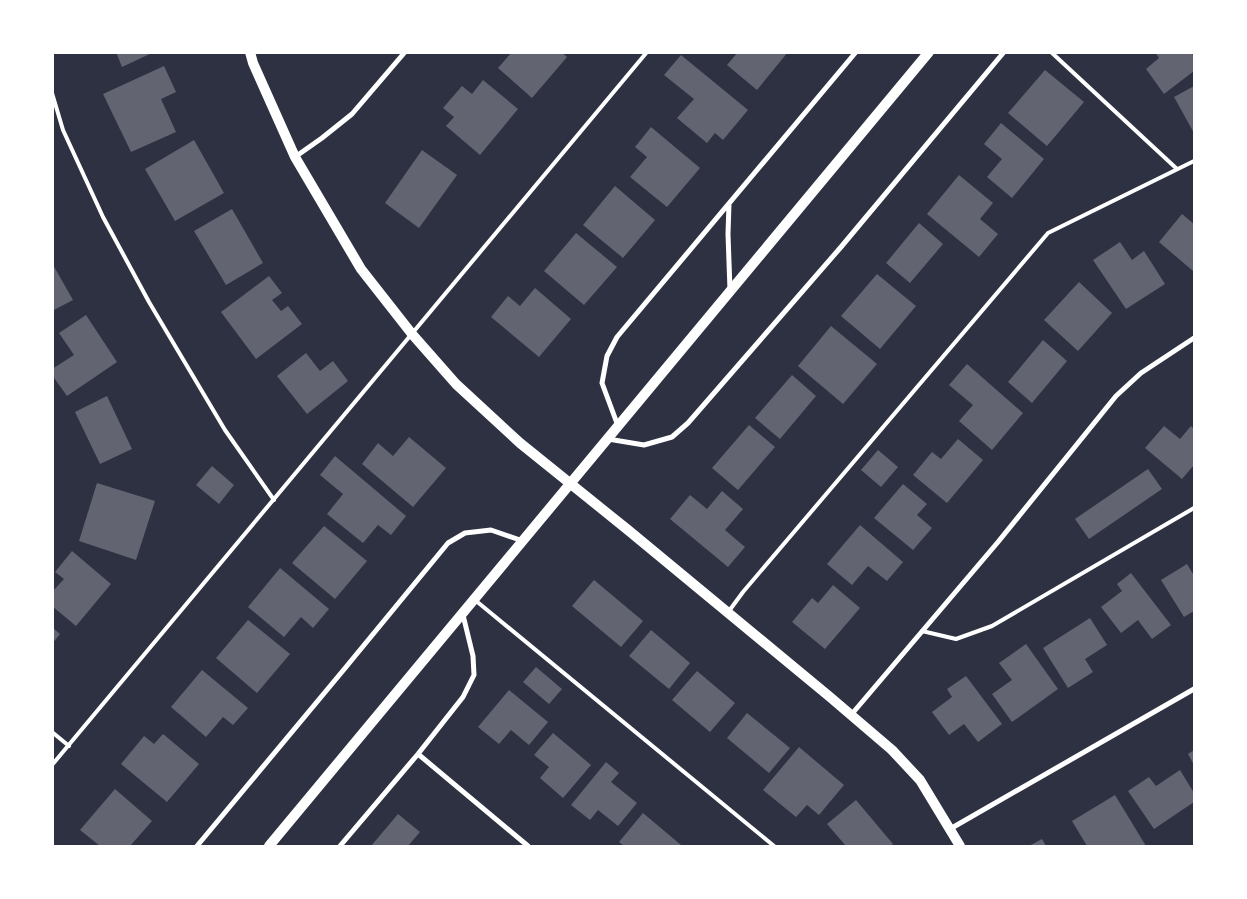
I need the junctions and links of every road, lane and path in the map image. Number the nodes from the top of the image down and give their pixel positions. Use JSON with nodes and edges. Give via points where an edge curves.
{"nodes":[{"id":1,"x":250,"y":52,"type":"edge"},
{"id":2,"x":405,"y":52,"type":"edge"},
{"id":3,"x":647,"y":52,"type":"edge"},
{"id":4,"x":856,"y":52,"type":"edge"},
{"id":5,"x":928,"y":52,"type":"edge"},
{"id":6,"x":1004,"y":52,"type":"edge"},
{"id":7,"x":1051,"y":52,"type":"edge"},
{"id":8,"x":52,"y":93,"type":"edge"},
{"id":9,"x":295,"y":157,"type":"junction"},
{"id":10,"x":1194,"y":161,"type":"edge"},
{"id":11,"x":1177,"y":169,"type":"junction"},
{"id":12,"x":729,"y":204,"type":"junction"},
{"id":13,"x":730,"y":292,"type":"junction"},
{"id":14,"x":412,"y":334,"type":"junction"},
{"id":15,"x":1194,"y":338,"type":"edge"},
{"id":16,"x":618,"y":426,"type":"junction"},
{"id":17,"x":607,"y":439,"type":"junction"},
{"id":18,"x":570,"y":484,"type":"junction"},
{"id":19,"x":274,"y":500,"type":"junction"},
{"id":20,"x":1194,"y":508,"type":"edge"},
{"id":21,"x":523,"y":541,"type":"junction"},
{"id":22,"x":475,"y":600,"type":"junction"},
{"id":23,"x":727,"y":612,"type":"junction"},
{"id":24,"x":462,"y":615,"type":"junction"},
{"id":25,"x":922,"y":631,"type":"junction"},
{"id":26,"x":1194,"y":689,"type":"edge"},
{"id":27,"x":851,"y":715,"type":"junction"},
{"id":28,"x":52,"y":732,"type":"edge"},
{"id":29,"x":69,"y":746,"type":"junction"},
{"id":30,"x":418,"y":754,"type":"junction"},
{"id":31,"x":52,"y":765,"type":"edge"},
{"id":32,"x":949,"y":829,"type":"junction"},
{"id":33,"x":197,"y":846,"type":"edge"},
{"id":34,"x":269,"y":846,"type":"edge"},
{"id":35,"x":340,"y":846,"type":"edge"},
{"id":36,"x":528,"y":846,"type":"edge"},
{"id":37,"x":774,"y":846,"type":"edge"},
{"id":38,"x":960,"y":846,"type":"edge"}],
"edges":[{"from":1,"to":9,"type":"main road"},
{"from":2,"to":9,"type":"street","via":[[352,114]]},
{"from":3,"to":14,"type":"lane"},
{"from":4,"to":12,"type":"street"},
{"from":5,"to":13,"type":"main road"},
{"from":6,"to":17,"type":"street","via":[[688,423],[672,437],[644,446]]},
{"from":7,"to":11,"type":"lane"},
{"from":8,"to":19,"type":"lane","via":[[63,130],[107,225],[225,430]]},
{"from":9,"to":14,"type":"main road","via":[[361,269]]},
{"from":10,"to":11,"type":"lane"},
{"from":11,"to":23,"type":"lane","via":[[1048,232]]},
{"from":12,"to":13,"type":"street"},
{"from":12,"to":16,"type":"street","via":[[617,337],[607,356],[602,383]]},
{"from":13,"to":16,"type":"main road"},
{"from":14,"to":18,"type":"main road","via":[[456,384]]},
{"from":14,"to":19,"type":"lane"},
{"from":15,"to":25,"type":"street","via":[[1141,373],[1116,396]]},
{"from":16,"to":17,"type":"main road"},
{"from":17,"to":18,"type":"main road"},
{"from":18,"to":21,"type":"main road"},
{"from":18,"to":23,"type":"main road"},
{"from":19,"to":29,"type":"lane"},
{"from":20,"to":25,"type":"lane","via":[[992,626],[956,639]]},
{"from":21,"to":22,"type":"main road"},
{"from":21,"to":33,"type":"street","via":[[491,530],[466,533],[448,543]]},
{"from":22,"to":24,"type":"main road"},
{"from":22,"to":37,"type":"lane"},
{"from":23,"to":27,"type":"main road"},
{"from":24,"to":30,"type":"street","via":[[473,656],[474,675],[463,697]]},
{"from":24,"to":34,"type":"main road"},
{"from":25,"to":27,"type":"street"},
{"from":26,"to":32,"type":"street"},
{"from":27,"to":32,"type":"main road","via":[[892,750],[920,780]]},
{"from":28,"to":29,"type":"lane"},
{"from":29,"to":31,"type":"lane"},
{"from":30,"to":35,"type":"street"},
{"from":30,"to":36,"type":"street"},
{"from":32,"to":38,"type":"main road"}]}
